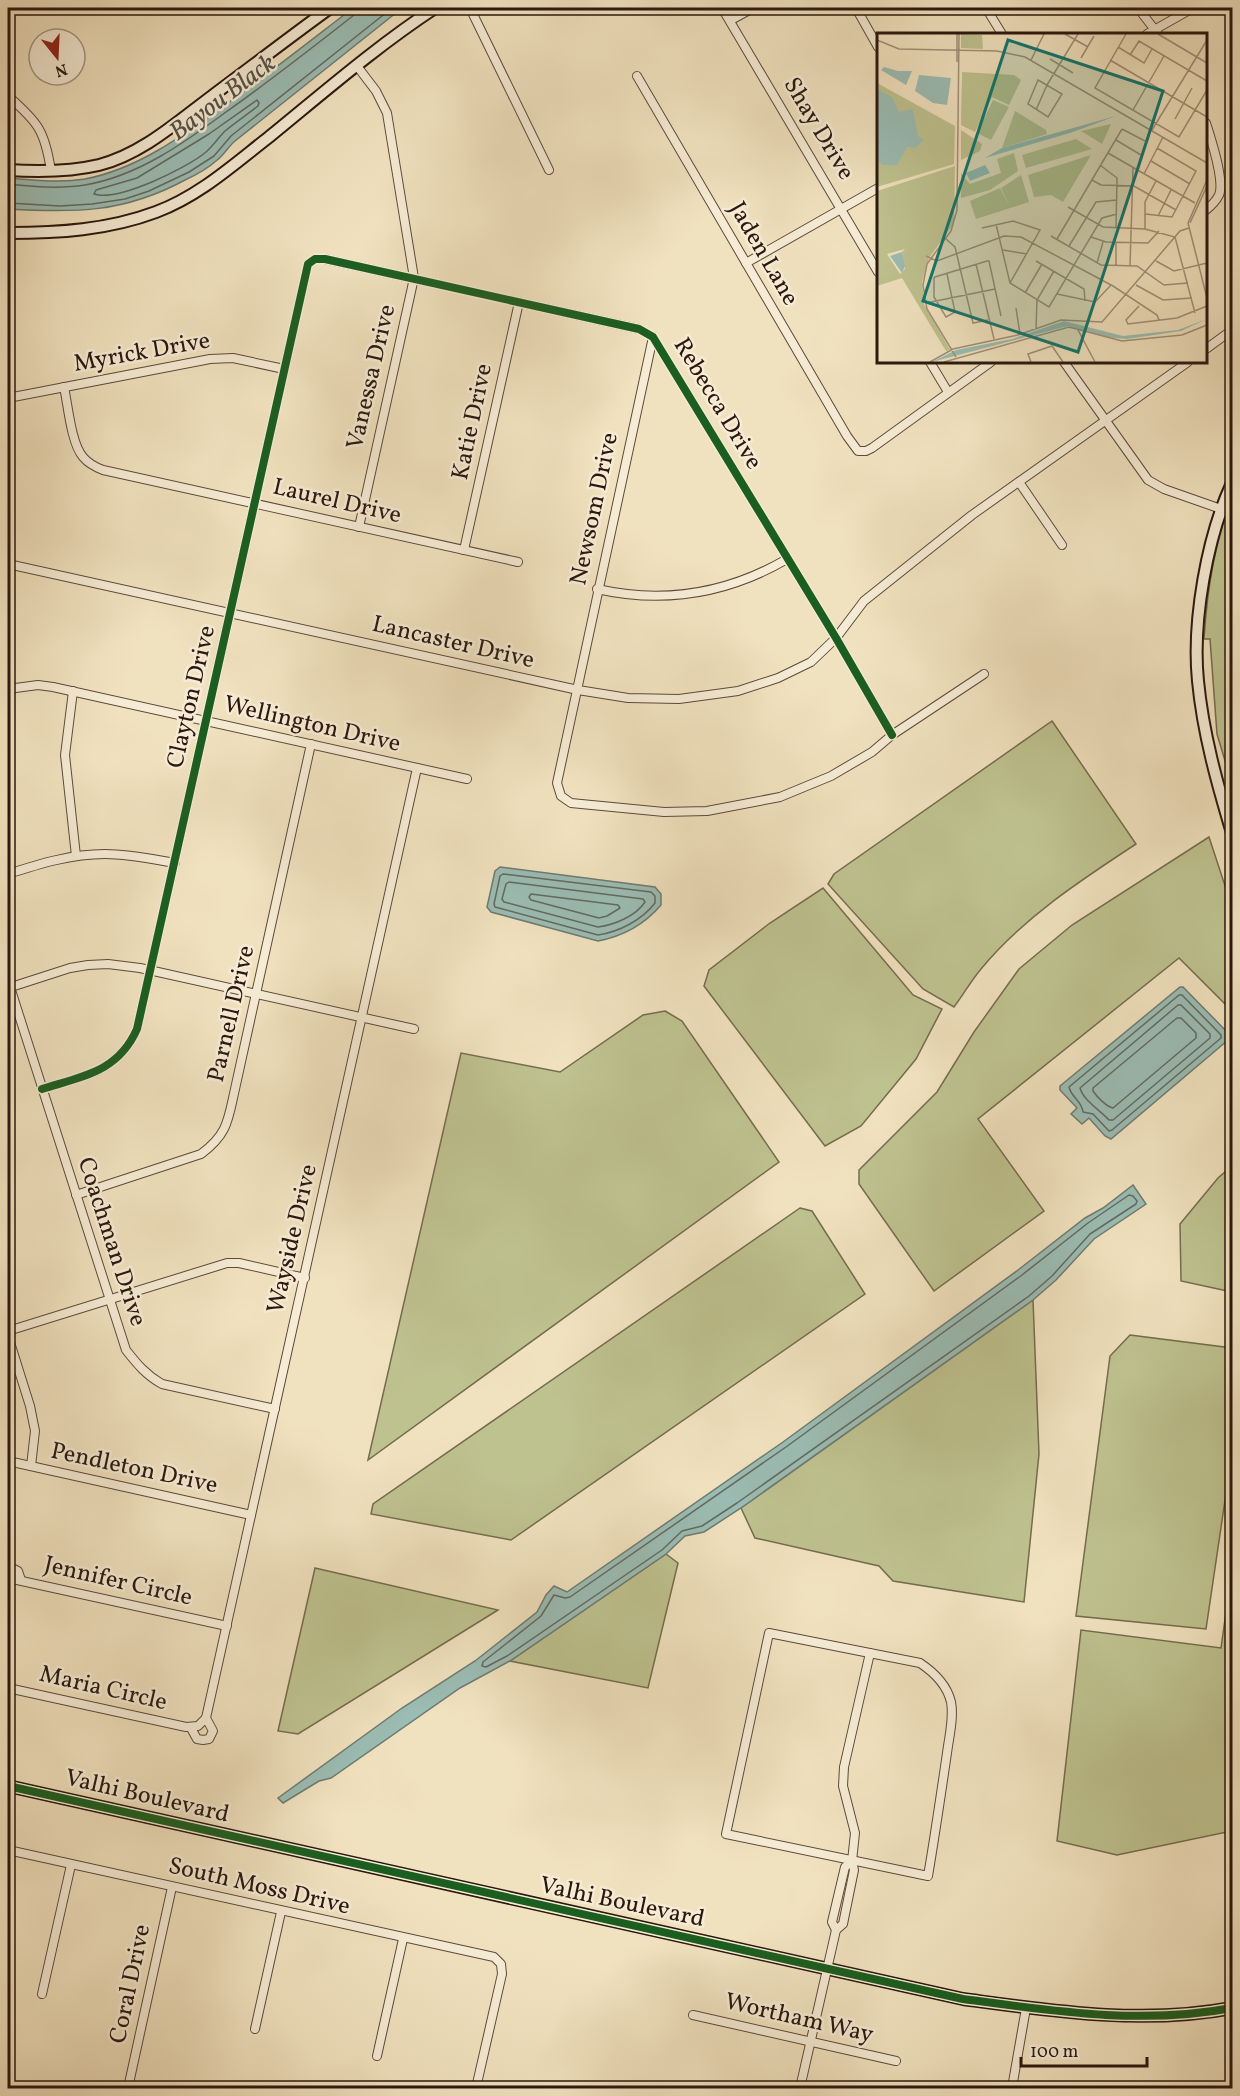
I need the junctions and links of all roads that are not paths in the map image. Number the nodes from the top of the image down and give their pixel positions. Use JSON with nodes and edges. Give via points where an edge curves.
{"nodes":[{"id":1,"x":330,"y":8,"type":"edge"},
{"id":2,"x":435,"y":8,"type":"edge"},
{"id":3,"x":470,"y":8,"type":"edge"},
{"id":4,"x":722,"y":8,"type":"edge"},
{"id":5,"x":753,"y":8,"type":"edge"},
{"id":6,"x":856,"y":8,"type":"edge"},
{"id":7,"x":986,"y":8,"type":"edge"},
{"id":8,"x":1138,"y":8,"type":"edge"},
{"id":9,"x":1193,"y":8,"type":"edge"},
{"id":10,"x":1229,"y":8,"type":"edge"},
{"id":11,"x":1233,"y":12,"type":"edge"},
{"id":12,"x":730,"y":20,"type":"junction"},
{"id":13,"x":1001,"y":33,"type":"edge"},
{"id":14,"x":1154,"y":33,"type":"edge"},
{"id":15,"x":877,"y":44,"type":"edge"},
{"id":16,"x":357,"y":66,"type":"junction"},
{"id":17,"x":637,"y":76,"type":"dead end"},
{"id":18,"x":8,"y":96,"type":"edge"},
{"id":19,"x":1207,"y":127,"type":"edge"},
{"id":20,"x":8,"y":170,"type":"edge"},
{"id":21,"x":549,"y":170,"type":"dead end"},
{"id":22,"x":51,"y":171,"type":"junction"},
{"id":23,"x":877,"y":189,"type":"edge"},
{"id":24,"x":842,"y":208,"type":"junction"},
{"id":25,"x":1207,"y":209,"type":"edge"},
{"id":26,"x":8,"y":233,"type":"edge"},
{"id":27,"x":312,"y":261,"type":"joint"},
{"id":28,"x":746,"y":263,"type":"junction"},
{"id":29,"x":877,"y":269,"type":"edge"},
{"id":30,"x":414,"y":278,"type":"junction"},
{"id":31,"x":519,"y":302,"type":"junction"},
{"id":32,"x":1233,"y":330,"type":"edge"},
{"id":33,"x":653,"y":337,"type":"junction"},
{"id":34,"x":1207,"y":348,"type":"edge"},
{"id":35,"x":931,"y":363,"type":"edge"},
{"id":36,"x":990,"y":363,"type":"edge"},
{"id":37,"x":1065,"y":363,"type":"edge"},
{"id":38,"x":1187,"y":363,"type":"edge"},
{"id":39,"x":284,"y":369,"type":"junction"},
{"id":40,"x":64,"y":387,"type":"junction"},
{"id":41,"x":948,"y":392,"type":"junction"},
{"id":42,"x":8,"y":398,"type":"edge"},
{"id":43,"x":1105,"y":421,"type":"junction"},
{"id":44,"x":1019,"y":482,"type":"junction"},
{"id":45,"x":1233,"y":483,"type":"edge"},
{"id":46,"x":254,"y":504,"type":"junction"},
{"id":47,"x":1221,"y":509,"type":"junction"},
{"id":48,"x":359,"y":527,"type":"junction"},
{"id":49,"x":1062,"y":545,"type":"dead end"},
{"id":50,"x":464,"y":550,"type":"junction"},
{"id":51,"x":787,"y":559,"type":"junction"},
{"id":52,"x":518,"y":562,"type":"dead end"},
{"id":53,"x":8,"y":564,"type":"edge"},
{"id":54,"x":597,"y":589,"type":"junction"},
{"id":55,"x":231,"y":613,"type":"junction"},
{"id":56,"x":836,"y":638,"type":"junction"},
{"id":57,"x":984,"y":674,"type":"dead end"},
{"id":58,"x":8,"y":690,"type":"edge"},
{"id":59,"x":578,"y":690,"type":"junction"},
{"id":60,"x":73,"y":692,"type":"junction"},
{"id":61,"x":207,"y":721,"type":"junction"},
{"id":62,"x":892,"y":735,"type":"junction"},
{"id":63,"x":311,"y":744,"type":"junction"},
{"id":64,"x":417,"y":768,"type":"junction"},
{"id":65,"x":467,"y":779,"type":"dead end"},
{"id":66,"x":1233,"y":833,"type":"edge"},
{"id":67,"x":76,"y":856,"type":"junction"},
{"id":68,"x":175,"y":863,"type":"junction"},
{"id":69,"x":8,"y":874,"type":"edge"},
{"id":70,"x":151,"y":970,"type":"junction"},
{"id":71,"x":9,"y":987,"type":"edge"},
{"id":72,"x":257,"y":994,"type":"junction"},
{"id":73,"x":363,"y":1017,"type":"junction"},
{"id":74,"x":414,"y":1029,"type":"dead end"},
{"id":75,"x":42,"y":1089,"type":"junction"},
{"id":76,"x":76,"y":1195,"type":"junction"},
{"id":77,"x":304,"y":1278,"type":"junction"},
{"id":78,"x":109,"y":1299,"type":"junction"},
{"id":79,"x":8,"y":1331,"type":"edge"},
{"id":80,"x":8,"y":1336,"type":"edge"},
{"id":81,"x":275,"y":1409,"type":"junction"},
{"id":82,"x":8,"y":1461,"type":"edge"},
{"id":83,"x":31,"y":1467,"type":"junction"},
{"id":84,"x":251,"y":1515,"type":"junction"},
{"id":85,"x":8,"y":1570,"type":"edge"},
{"id":86,"x":8,"y":1578,"type":"edge"},
{"id":87,"x":21,"y":1580,"type":"junction"},
{"id":88,"x":227,"y":1626,"type":"junction"},
{"id":89,"x":870,"y":1653,"type":"junction"},
{"id":90,"x":8,"y":1688,"type":"edge"},
{"id":91,"x":206,"y":1718,"type":"junction"},
{"id":92,"x":191,"y":1728,"type":"junction"},
{"id":93,"x":8,"y":1786,"type":"edge"},
{"id":94,"x":8,"y":1850,"type":"edge"},
{"id":95,"x":852,"y":1861,"type":"junction"},
{"id":96,"x":71,"y":1865,"type":"junction"},
{"id":97,"x":172,"y":1887,"type":"junction"},
{"id":98,"x":281,"y":1912,"type":"junction"},
{"id":99,"x":403,"y":1939,"type":"junction"},
{"id":100,"x":828,"y":1968,"type":"junction"},
{"id":101,"x":42,"y":1994,"type":"dead end"},
{"id":102,"x":1026,"y":2008,"type":"junction"},
{"id":103,"x":1233,"y":2008,"type":"edge"},
{"id":104,"x":693,"y":2015,"type":"dead end"},
{"id":105,"x":255,"y":2029,"type":"dead end"},
{"id":106,"x":810,"y":2042,"type":"junction"},
{"id":107,"x":377,"y":2056,"type":"dead end"},
{"id":108,"x":896,"y":2061,"type":"dead end"},
{"id":109,"x":128,"y":2088,"type":"edge"},
{"id":110,"x":476,"y":2088,"type":"edge"},
{"id":111,"x":800,"y":2088,"type":"edge"},
{"id":112,"x":1012,"y":2088,"type":"edge"}],
"edges":[{"from":1,"to":22,"type":"street","via":[[156,138],[99,165]]},
{"from":2,"to":16,"type":"street"},
{"from":3,"to":21,"type":"street"},
{"from":4,"to":12,"type":"street","name":"Shay Drive"},
{"from":5,"to":12,"type":"street"},
{"from":6,"to":15,"type":"street"},
{"from":7,"to":13,"type":"street"},
{"from":8,"to":14,"type":"street"},
{"from":9,"to":14,"type":"street"},
{"from":10,"to":11,"type":"street"},
{"from":12,"to":24,"type":"street","name":"Shay Drive"},
{"from":16,"to":26,"type":"street","via":[[213,182],[179,202],[155,213],[86,230]]},
{"from":16,"to":30,"type":"street","name":"Vanessa Drive","via":[[387,112]]},
{"from":17,"to":28,"type":"street","name":"Jaden Lane"},
{"from":18,"to":22,"type":"street","via":[[41,130]]},
{"from":19,"to":25,"type":"street","via":[[1221,183],[1219,195]]},
{"from":20,"to":22,"type":"street"},
{"from":23,"to":24,"type":"street"},
{"from":24,"to":28,"type":"street"},
{"from":24,"to":29,"type":"street","name":"Shay Drive"},
{"from":27,"to":30,"type":"street","name":"Rebecca Drive","via":[[325,259]]},
{"from":27,"to":39,"type":"street","name":"Clayton Drive","via":[[308,264]]},
{"from":28,"to":41,"type":"street","name":"Jaden Lane","via":[[858,451],[872,448]]},
{"from":30,"to":31,"type":"street","name":"Rebecca Drive"},
{"from":30,"to":48,"type":"street","name":"Vanessa Drive"},
{"from":31,"to":33,"type":"street","name":"Rebecca Drive","via":[[639,329]]},
{"from":31,"to":50,"type":"street","name":"Katie Drive"},
{"from":32,"to":34,"type":"street"},
{"from":33,"to":51,"type":"street","name":"Rebecca Drive"},
{"from":33,"to":54,"type":"street","name":"Newsom Drive"},
{"from":35,"to":41,"type":"street"},
{"from":36,"to":41,"type":"street"},
{"from":37,"to":43,"type":"street"},
{"from":38,"to":43,"type":"street","name":"Lancaster Drive"},
{"from":39,"to":40,"type":"street","name":"Myrick Drive","via":[[233,358],[210,359]]},
{"from":39,"to":46,"type":"street","name":"Clayton Drive"},
{"from":40,"to":42,"type":"street","name":"Myrick Drive"},
{"from":40,"to":46,"type":"street","name":"Laurel Drive","via":[[76,444],[84,459],[94,466]]},
{"from":43,"to":44,"type":"street","name":"Lancaster Drive"},
{"from":43,"to":47,"type":"street","via":[[1148,480]]},
{"from":44,"to":49,"type":"street"},
{"from":44,"to":56,"type":"street","name":"Lancaster Drive","via":[[864,601]]},
{"from":45,"to":47,"type":"street"},
{"from":46,"to":48,"type":"street","name":"Laurel Drive"},
{"from":46,"to":55,"type":"street","name":"Clayton Drive"},
{"from":47,"to":66,"type":"street","via":[[1204,581],[1198,626],[1198,680],[1209,747]]},
{"from":48,"to":50,"type":"street","name":"Laurel Drive"},
{"from":50,"to":52,"type":"street","name":"Laurel Drive"},
{"from":51,"to":54,"type":"street","via":[[739,582],[700,593],[640,596]]},
{"from":51,"to":56,"type":"street","name":"Rebecca Drive"},
{"from":53,"to":55,"type":"street","name":"Lancaster Drive"},
{"from":54,"to":59,"type":"street","name":"Newsom Drive"},
{"from":55,"to":59,"type":"street","name":"Lancaster Drive"},
{"from":55,"to":61,"type":"street","name":"Clayton Drive"},
{"from":56,"to":59,"type":"street","name":"Lancaster Drive","via":[[810,662],[738,691],[679,699],[628,698]]},
{"from":56,"to":62,"type":"street","name":"Rebecca Drive"},
{"from":57,"to":62,"type":"street","name":"Newsom Drive"},
{"from":58,"to":60,"type":"street","name":"Wellington Drive","via":[[38,684]]},
{"from":59,"to":62,"type":"street","name":"Newsom Drive","via":[[557,783],[561,796],[571,803],[664,813],[707,811],[780,797],[831,776]]},
{"from":60,"to":61,"type":"street","name":"Wellington Drive"},
{"from":60,"to":67,"type":"street","via":[[65,755]]},
{"from":61,"to":63,"type":"street","name":"Wellington Drive"},
{"from":61,"to":68,"type":"street","name":"Clayton Drive"},
{"from":63,"to":64,"type":"street","name":"Wellington Drive"},
{"from":63,"to":72,"type":"street","name":"Parnell Drive"},
{"from":64,"to":65,"type":"street","name":"Wellington Drive"},
{"from":64,"to":73,"type":"street","name":"Wayside Drive"},
{"from":67,"to":68,"type":"street","via":[[130,855]]},
{"from":67,"to":69,"type":"street"},
{"from":68,"to":70,"type":"street","name":"Clayton Drive"},
{"from":70,"to":71,"type":"street","via":[[88,965]]},
{"from":70,"to":72,"type":"street"},
{"from":70,"to":75,"type":"street","name":"Clayton Drive","via":[[137,1029],[122,1054],[106,1067]]},
{"from":71,"to":75,"type":"street","name":"Coachman Drive"},
{"from":72,"to":73,"type":"street"},
{"from":72,"to":76,"type":"street","name":"Parnell Drive","via":[[226,1124],[216,1142],[201,1154]]},
{"from":73,"to":74,"type":"street"},
{"from":73,"to":77,"type":"street","name":"Wayside Drive"},
{"from":75,"to":76,"type":"street","name":"Coachman Drive"},
{"from":76,"to":78,"type":"street","name":"Coachman Drive"},
{"from":77,"to":78,"type":"street","via":[[227,1263]]},
{"from":77,"to":81,"type":"street","name":"Wayside Drive"},
{"from":78,"to":79,"type":"street"},
{"from":78,"to":81,"type":"street","name":"Coachman Drive","via":[[126,1350],[148,1376],[170,1386]]},
{"from":80,"to":83,"type":"street","via":[[35,1431]]},
{"from":81,"to":84,"type":"street","name":"Wayside Drive"},
{"from":82,"to":83,"type":"street","name":"Pendleton Drive"},
{"from":83,"to":84,"type":"street","name":"Pendleton Drive"},
{"from":84,"to":88,"type":"street","name":"Wayside Drive"},
{"from":85,"to":87,"type":"street","name":"Jennifer Circle","via":[[18,1571]]},
{"from":86,"to":87,"type":"street"},
{"from":87,"to":88,"type":"street","name":"Jennifer Circle"},
{"from":88,"to":91,"type":"street","name":"Wayside Drive"},
{"from":89,"to":95,"type":"street","via":[[844,1767],[843,1786],[855,1833]]},
{"from":89,"to":95,"type":"street","via":[[920,1663],[932,1671],[944,1684],[951,1702],[951,1721],[928,1876]]},
{"from":89,"to":95,"type":"street","via":[[769,1633],[726,1834]]},
{"from":90,"to":92,"type":"street","name":"Maria Circle"},
{"from":91,"to":92,"type":"street","name":"Maria Circle"},
{"from":91,"to":92,"type":"street","name":"Maria Circle","via":[[213,1731],[209,1739],[197,1739]]},
{"from":93,"to":100,"type":"street","name":"Valhi Boulevard"},
{"from":94,"to":96,"type":"street","name":"South Moss Drive"},
{"from":95,"to":100,"type":"street","via":[[845,1867],[832,1922],[836,1930]]},
{"from":96,"to":97,"type":"street","name":"South Moss Drive"},
{"from":96,"to":101,"type":"street"},
{"from":97,"to":98,"type":"street","name":"South Moss Drive"},
{"from":97,"to":109,"type":"street","name":"Coral Drive"},
{"from":98,"to":99,"type":"street","name":"South Moss Drive"},
{"from":98,"to":105,"type":"street"},
{"from":99,"to":107,"type":"street"},
{"from":99,"to":110,"type":"street","name":"South Moss Drive","via":[[494,1958],[501,1964]]},
{"from":100,"to":102,"type":"street","name":"Valhi Boulevard","via":[[963,1999]]},
{"from":100,"to":106,"type":"street"},
{"from":102,"to":103,"type":"street","name":"Valhi Boulevard","via":[[1080,2015],[1149,2016]]},
{"from":102,"to":112,"type":"street"},
{"from":104,"to":106,"type":"street","name":"Wortham Way"},
{"from":106,"to":108,"type":"street","name":"Wortham Way"},
{"from":106,"to":111,"type":"street"}]}
